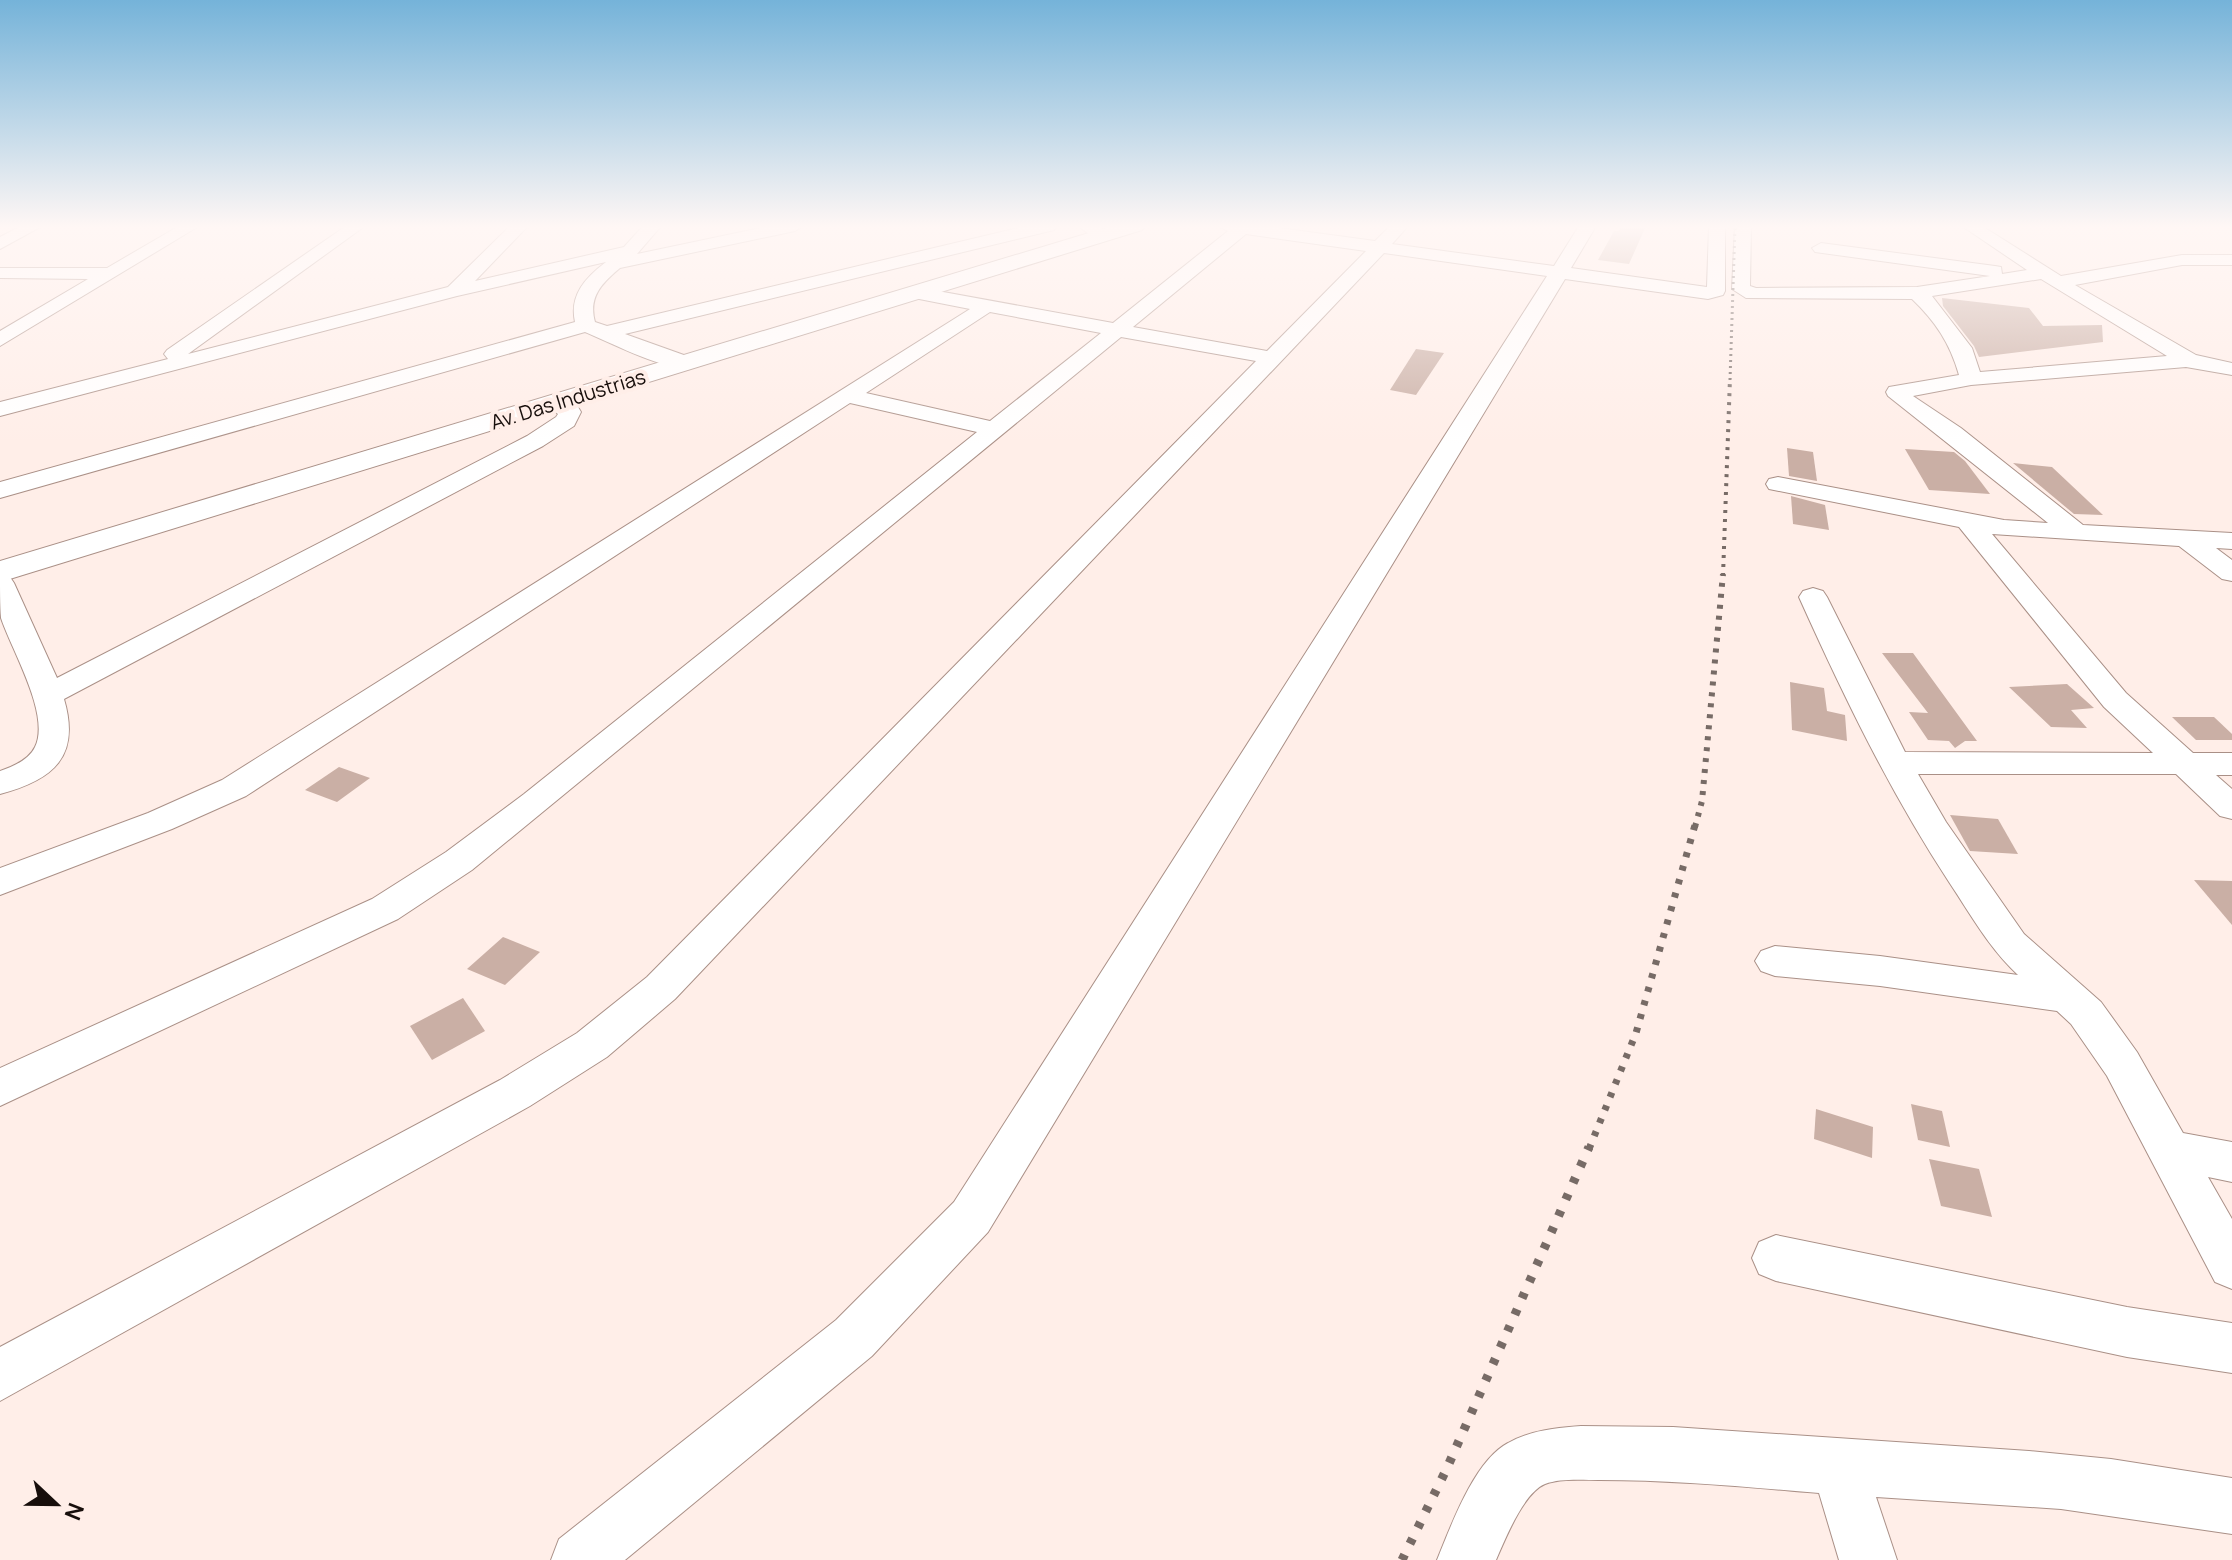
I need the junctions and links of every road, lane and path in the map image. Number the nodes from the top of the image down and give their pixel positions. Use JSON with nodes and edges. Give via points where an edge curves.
{"nodes":[{"id":1,"x":69,"y":299,"type":"edge"},
{"id":2,"x":253,"y":299,"type":"edge"},
{"id":3,"x":423,"y":299,"type":"edge"},
{"id":4,"x":584,"y":299,"type":"edge"},
{"id":5,"x":728,"y":299,"type":"edge"},
{"id":6,"x":897,"y":299,"type":"edge"},
{"id":7,"x":948,"y":299,"type":"edge"},
{"id":8,"x":1152,"y":299,"type":"edge"},
{"id":9,"x":1330,"y":299,"type":"edge"},
{"id":10,"x":1544,"y":299,"type":"edge"},
{"id":11,"x":1923,"y":299,"type":"edge"},
{"id":12,"x":2083,"y":299,"type":"edge"},
{"id":13,"x":987,"y":306,"type":"junction"},
{"id":14,"x":595,"y":329,"type":"junction"},
{"id":15,"x":1117,"y":329,"type":"junction"},
{"id":16,"x":0,"y":340,"type":"edge"},
{"id":17,"x":1272,"y":358,"type":"junction"},
{"id":18,"x":2191,"y":360,"type":"junction"},
{"id":19,"x":688,"y":363,"type":"junction"},
{"id":20,"x":157,"y":366,"type":"junction"},
{"id":21,"x":2232,"y":369,"type":"edge"},
{"id":22,"x":1971,"y":379,"type":"junction"},
{"id":23,"x":2232,"y":386,"type":"edge"},
{"id":24,"x":847,"y":396,"type":"junction"},
{"id":25,"x":555,"y":403,"type":"junction"},
{"id":26,"x":0,"y":409,"type":"edge"},
{"id":27,"x":995,"y":429,"type":"junction"},
{"id":28,"x":1778,"y":484,"type":"dead end"},
{"id":29,"x":0,"y":490,"type":"edge"},
{"id":30,"x":1967,"y":520,"type":"junction"},
{"id":31,"x":2077,"y":533,"type":"junction"},
{"id":32,"x":2185,"y":538,"type":"junction"},
{"id":33,"x":2232,"y":541,"type":"edge"},
{"id":34,"x":0,"y":572,"type":"edge"},
{"id":35,"x":2232,"y":573,"type":"edge"},
{"id":36,"x":0,"y":583,"type":"edge"},
{"id":37,"x":1813,"y":597,"type":"dead end"},
{"id":38,"x":47,"y":696,"type":"junction"},
{"id":39,"x":1896,"y":763,"type":"junction"},
{"id":40,"x":2184,"y":763,"type":"junction"},
{"id":41,"x":2232,"y":764,"type":"edge"},
{"id":42,"x":0,"y":783,"type":"edge"},
{"id":43,"x":2232,"y":808,"type":"edge"},
{"id":44,"x":0,"y":882,"type":"edge"},
{"id":45,"x":1775,"y":961,"type":"dead end"},
{"id":46,"x":2067,"y":997,"type":"junction"},
{"id":47,"x":0,"y":1088,"type":"edge"},
{"id":48,"x":2168,"y":1150,"type":"junction"},
{"id":49,"x":2232,"y":1162,"type":"edge"},
{"id":50,"x":1776,"y":1258,"type":"dead end"},
{"id":51,"x":2232,"y":1266,"type":"edge"},
{"id":52,"x":2232,"y":1348,"type":"edge"},
{"id":53,"x":0,"y":1375,"type":"edge"},
{"id":54,"x":1839,"y":1467,"type":"junction"},
{"id":55,"x":2232,"y":1506,"type":"edge"},
{"id":56,"x":580,"y":1560,"type":"edge"},
{"id":57,"x":1466,"y":1560,"type":"edge"},
{"id":58,"x":1868,"y":1560,"type":"edge"}],
"edges":[{"from":1,"to":16,"type":"street"},
{"from":2,"to":20,"type":"street"},
{"from":3,"to":20,"type":"street"},
{"from":4,"to":14,"type":"street","via":[[581,313]]},
{"from":5,"to":14,"type":"street"},
{"from":6,"to":19,"type":"main road","name":"Av. Das Industrias"},
{"from":7,"to":13,"type":"street"},
{"from":8,"to":15,"type":"street"},
{"from":9,"to":17,"type":"street"},
{"from":10,"to":56,"type":"street","via":[[971,1217],[854,1338]]},
{"from":11,"to":22,"type":"street","via":[[1962,348]]},
{"from":12,"to":18,"type":"street"},
{"from":13,"to":15,"type":"street"},
{"from":13,"to":24,"type":"street"},
{"from":14,"to":19,"type":"street"},
{"from":14,"to":29,"type":"street"},
{"from":15,"to":17,"type":"street"},
{"from":15,"to":27,"type":"street"},
{"from":17,"to":53,"type":"street","via":[[661,988],[592,1045],[515,1093]]},
{"from":18,"to":21,"type":"street"},
{"from":18,"to":22,"type":"street"},
{"from":18,"to":23,"type":"street"},
{"from":19,"to":25,"type":"main road","name":"Av. Das Industrias"},
{"from":20,"to":26,"type":"street"},
{"from":22,"to":31,"type":"street","via":[[1897,392]]},
{"from":24,"to":27,"type":"street"},
{"from":24,"to":44,"type":"street","via":[[234,788]]},
{"from":25,"to":34,"type":"main road","name":"Av. Das Industrias"},
{"from":25,"to":38,"type":"street","via":[[570,412],[566,421],[535,441]]},
{"from":27,"to":47,"type":"street","via":[[536,802],[414,892],[335,935]]},
{"from":28,"to":30,"type":"street"},
{"from":30,"to":31,"type":"street"},
{"from":30,"to":40,"type":"street","via":[[2115,700]]},
{"from":31,"to":32,"type":"street"},
{"from":32,"to":33,"type":"street"},
{"from":32,"to":35,"type":"street"},
{"from":36,"to":38,"type":"street"},
{"from":37,"to":39,"type":"street"},
{"from":38,"to":42,"type":"street","via":[[54,740],[43,762]]},
{"from":39,"to":40,"type":"street"},
{"from":39,"to":46,"type":"street","via":[[1932,828],[2010,944]]},
{"from":40,"to":41,"type":"street"},
{"from":40,"to":43,"type":"street"},
{"from":45,"to":46,"type":"street"},
{"from":46,"to":48,"type":"street","via":[[2086,1013],[2122,1064]]},
{"from":48,"to":49,"type":"street"},
{"from":48,"to":51,"type":"street"},
{"from":50,"to":52,"type":"street","via":[[2127,1332]]},
{"from":54,"to":55,"type":"street","via":[[2095,1485]]},
{"from":54,"to":57,"type":"street","via":[[1616,1452],[1555,1454],[1528,1461],[1512,1477]]},
{"from":54,"to":58,"type":"street"}]}
